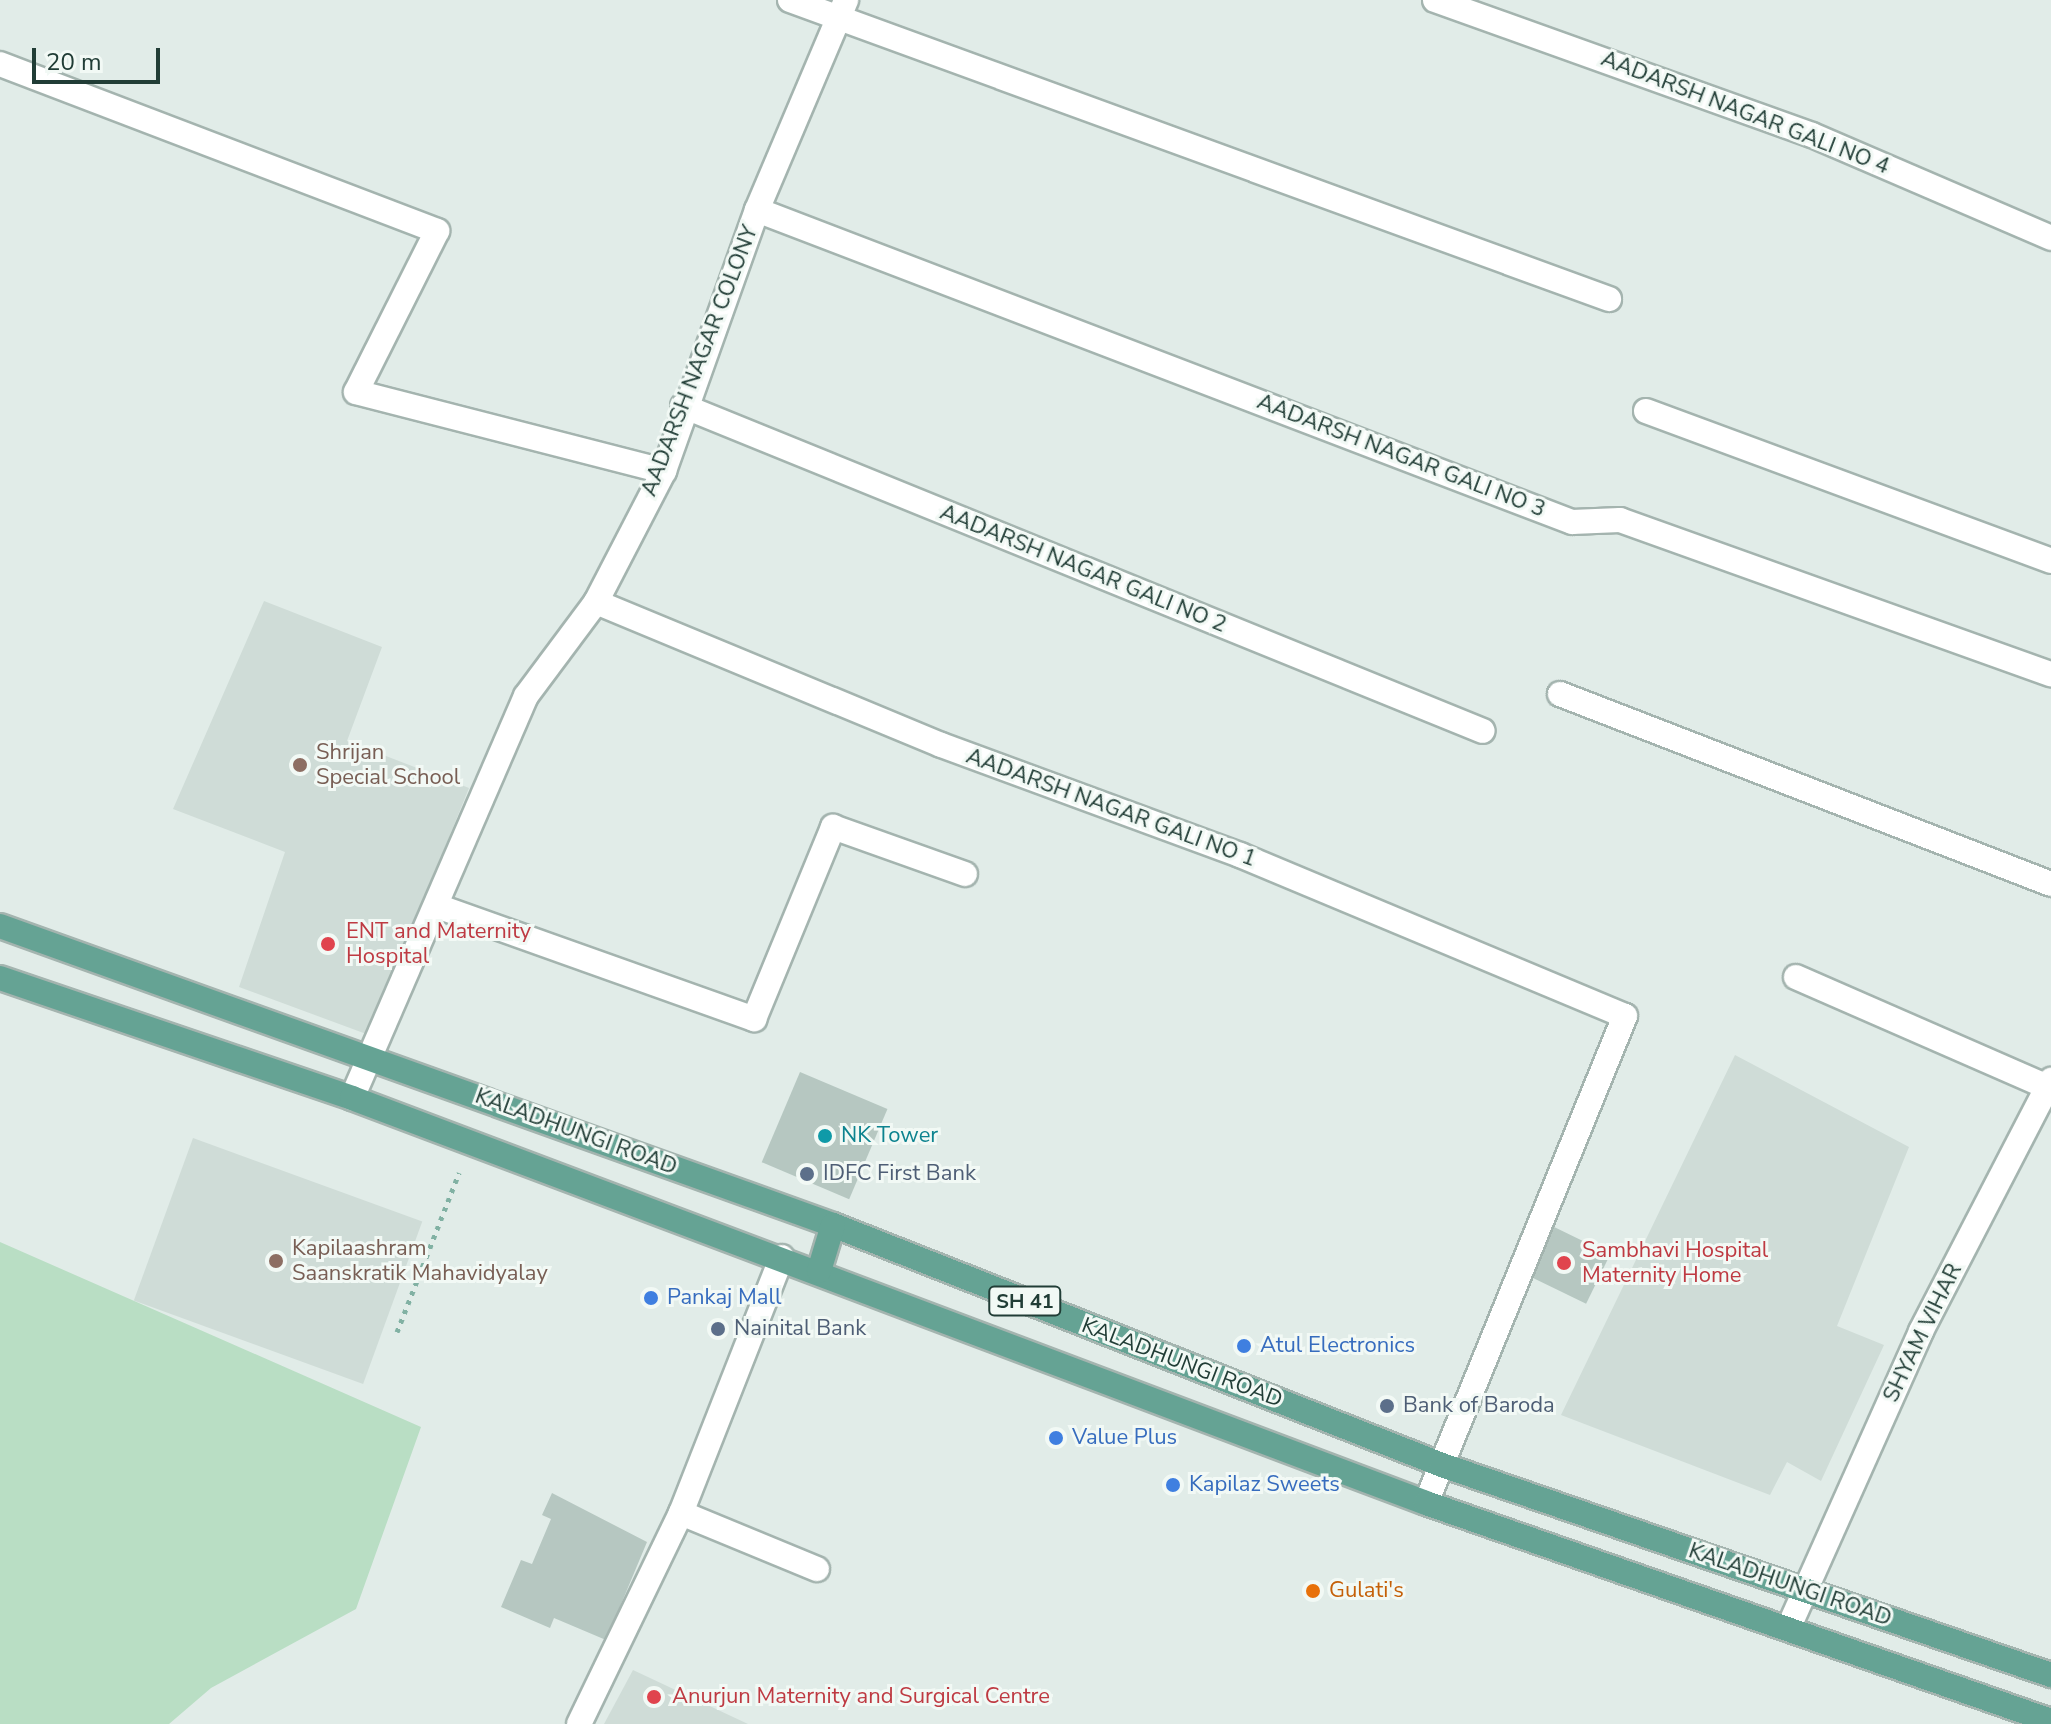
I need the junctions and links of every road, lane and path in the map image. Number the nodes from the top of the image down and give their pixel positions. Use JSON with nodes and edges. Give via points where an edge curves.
{"nodes":[{"id":1,"x":790,"y":0,"type":"edge"},
{"id":2,"x":846,"y":0,"type":"edge"},
{"id":3,"x":1435,"y":0,"type":"edge"},
{"id":4,"x":837,"y":23,"type":"junction"},
{"id":5,"x":0,"y":64,"type":"edge"},
{"id":6,"x":757,"y":210,"type":"junction"},
{"id":7,"x":2051,"y":238,"type":"edge"},
{"id":8,"x":1609,"y":299,"type":"dead end"},
{"id":9,"x":683,"y":406,"type":"junction"},
{"id":10,"x":1646,"y":411,"type":"dead end"},
{"id":11,"x":664,"y":471,"type":"junction"},
{"id":12,"x":2051,"y":561,"type":"edge"},
{"id":13,"x":596,"y":602,"type":"junction"},
{"id":14,"x":2051,"y":674,"type":"edge"},
{"id":15,"x":1560,"y":694,"type":"dead end"},
{"id":16,"x":1483,"y":731,"type":"dead end"},
{"id":17,"x":965,"y":874,"type":"dead end"},
{"id":18,"x":2051,"y":884,"type":"edge"},
{"id":19,"x":437,"y":906,"type":"junction"},
{"id":20,"x":0,"y":926,"type":"edge"},
{"id":21,"x":1796,"y":977,"type":"dead end"},
{"id":22,"x":0,"y":978,"type":"edge"},
{"id":23,"x":370,"y":1057,"type":"junction"},
{"id":24,"x":2049,"y":1084,"type":"edge"},
{"id":25,"x":352,"y":1098,"type":"junction"},
{"id":26,"x":471,"y":1142,"type":"junction"},
{"id":27,"x":833,"y":1225,"type":"junction"},
{"id":28,"x":782,"y":1257,"type":"junction"},
{"id":29,"x":819,"y":1271,"type":"junction"},
{"id":30,"x":397,"y":1332,"type":"dead end"},
{"id":31,"x":1442,"y":1465,"type":"junction"},
{"id":32,"x":1426,"y":1503,"type":"junction"},
{"id":33,"x":681,"y":1513,"type":"junction"},
{"id":34,"x":817,"y":1569,"type":"dead end"},
{"id":35,"x":1801,"y":1589,"type":"junction"},
{"id":36,"x":1788,"y":1629,"type":"junction"},
{"id":37,"x":2051,"y":1675,"type":"edge"},
{"id":38,"x":2051,"y":1721,"type":"edge"},
{"id":39,"x":579,"y":1724,"type":"edge"}],
"edges":[{"from":1,"to":4,"type":"street"},
{"from":2,"to":4,"type":"street","name":"AADARSH NAGAR COLONY"},
{"from":3,"to":7,"type":"street","name":"AADARSH NAGAR GALI NO 4","via":[[1812,135]]},
{"from":4,"to":6,"type":"street","name":"AADARSH NAGAR COLONY"},
{"from":4,"to":8,"type":"street","via":[[1191,143]]},
{"from":5,"to":11,"type":"street","via":[[437,231],[356,392]]},
{"from":6,"to":9,"type":"street","name":"AADARSH NAGAR COLONY"},
{"from":6,"to":14,"type":"street","name":"AADARSH NAGAR GALI NO 3","via":[[1572,522],[1620,520]]},
{"from":9,"to":11,"type":"street","name":"AADARSH NAGAR COLONY"},
{"from":9,"to":16,"type":"street","name":"AADARSH NAGAR GALI NO 2"},
{"from":10,"to":12,"type":"street"},
{"from":11,"to":13,"type":"street","name":"AADARSH NAGAR COLONY"},
{"from":13,"to":19,"type":"street","name":"AADARSH NAGAR COLONY","via":[[526,696]]},
{"from":13,"to":31,"type":"street","name":"AADARSH NAGAR GALI NO 1","via":[[941,745],[1240,855],[1625,1016]]},
{"from":15,"to":18,"type":"street"},
{"from":17,"to":19,"type":"street","via":[[833,827],[754,1019]]},
{"from":19,"to":23,"type":"street","name":"AADARSH NAGAR COLONY"},
{"from":20,"to":23,"type":"main road","name":"KALADHUNGI ROAD","number":"SH 41"},
{"from":21,"to":24,"type":"street"},
{"from":22,"to":25,"type":"main road","name":"KALADHUNGI ROAD","number":"SH 41"},
{"from":23,"to":25,"type":"street","name":"AADARSH NAGAR COLONY"},
{"from":23,"to":27,"type":"main road","name":"KALADHUNGI ROAD","number":"SH 41"},
{"from":24,"to":35,"type":"street","name":"SHYAM VIHAR","via":[[1921,1331]]},
{"from":25,"to":26,"type":"main road","name":"KALADHUNGI ROAD","number":"SH 41"},
{"from":26,"to":28,"type":"main road","name":"KALADHUNGI ROAD","number":"SH 41"},
{"from":26,"to":30,"type":"path"},
{"from":27,"to":29,"type":"main road"},
{"from":27,"to":31,"type":"main road","name":"KALADHUNGI ROAD","number":"SH 41"},
{"from":28,"to":29,"type":"main road","name":"KALADHUNGI ROAD","number":"SH 41"},
{"from":28,"to":33,"type":"street"},
{"from":29,"to":32,"type":"main road","name":"KALADHUNGI ROAD","number":"SH 41"},
{"from":31,"to":32,"type":"street"},
{"from":31,"to":35,"type":"main road","name":"KALADHUNGI ROAD","number":"SH 41"},
{"from":32,"to":36,"type":"main road","name":"KALADHUNGI ROAD","number":"SH 41"},
{"from":33,"to":34,"type":"street"},
{"from":33,"to":39,"type":"street"},
{"from":35,"to":36,"type":"street","name":"SHYAM VIHAR"},
{"from":35,"to":37,"type":"main road","name":"KALADHUNGI ROAD","number":"SH 41"},
{"from":36,"to":38,"type":"main road","name":"KALADHUNGI ROAD","number":"SH 41"}]}
